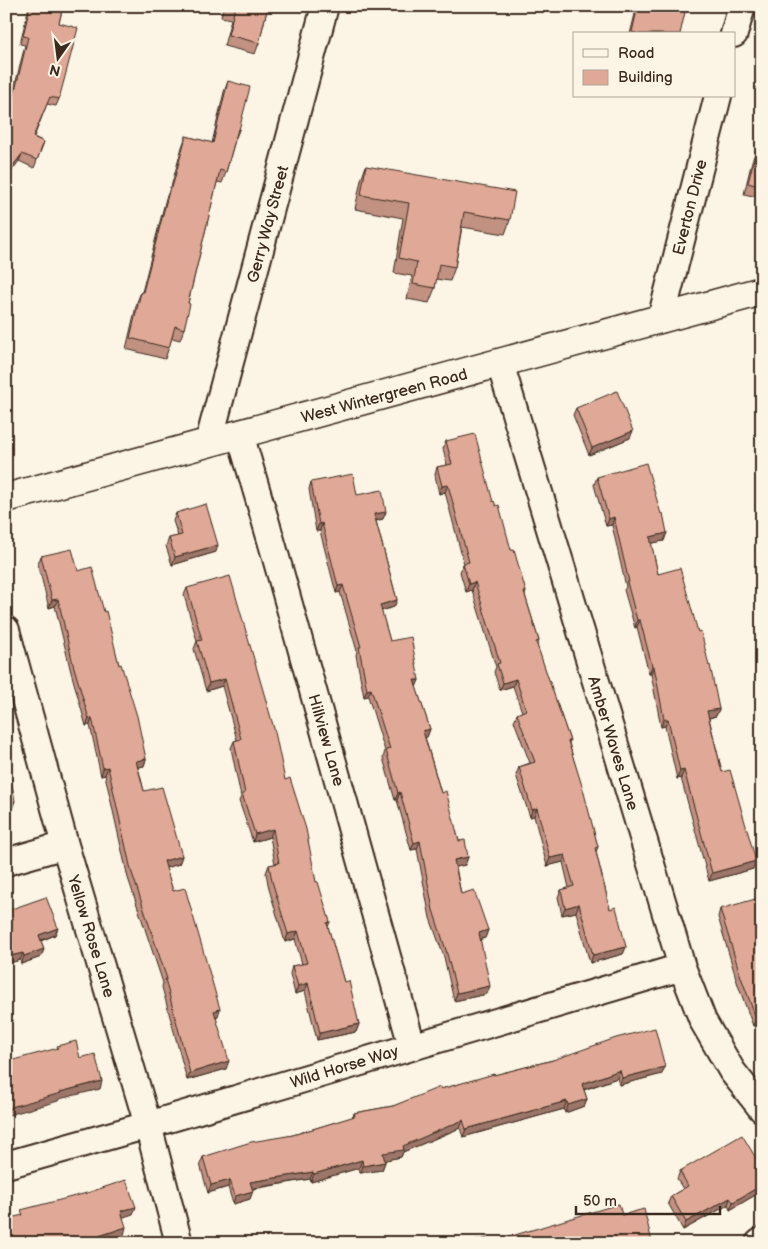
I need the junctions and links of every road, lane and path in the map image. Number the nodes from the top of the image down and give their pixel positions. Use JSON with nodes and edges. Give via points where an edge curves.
{"nodes":[{"id":1,"x":325,"y":6,"type":"edge"},
{"id":2,"x":742,"y":6,"type":"edge"},
{"id":3,"x":735,"y":32,"type":"edge"},
{"id":4,"x":717,"y":98,"type":"edge"},
{"id":5,"x":762,"y":291,"type":"edge"},
{"id":6,"x":661,"y":319,"type":"junction"},
{"id":7,"x":500,"y":363,"type":"junction"},
{"id":8,"x":240,"y":434,"type":"junction"},
{"id":9,"x":209,"y":441,"type":"junction"},
{"id":10,"x":6,"y":498,"type":"edge"},
{"id":11,"x":6,"y":630,"type":"edge"},
{"id":12,"x":65,"y":845,"type":"junction"},
{"id":13,"x":6,"y":862,"type":"edge"},
{"id":14,"x":682,"y":967,"type":"junction"},
{"id":15,"x":412,"y":1046,"type":"junction"},
{"id":16,"x":762,"y":1109,"type":"edge"},
{"id":17,"x":148,"y":1125,"type":"junction"},
{"id":18,"x":6,"y":1165,"type":"edge"},
{"id":19,"x":179,"y":1243,"type":"edge"}],
"edges":[{"from":1,"to":9,"type":"street","name":"Gerry Way Street"},
{"from":2,"to":3,"type":"street"},
{"from":4,"to":6,"type":"street","name":"Everton Drive"},
{"from":5,"to":6,"type":"main road","name":"West Wintergreen Road"},
{"from":6,"to":7,"type":"main road","name":"West Wintergreen Road"},
{"from":7,"to":8,"type":"main road","name":"West Wintergreen Road"},
{"from":7,"to":14,"type":"street","name":"Amber Waves Lane"},
{"from":8,"to":9,"type":"main road","name":"West Wintergreen Road"},
{"from":8,"to":15,"type":"street","name":"Hillview Lane"},
{"from":9,"to":10,"type":"main road","name":"West Wintergreen Road"},
{"from":11,"to":12,"type":"street","name":"Yellow Rose Lane"},
{"from":12,"to":13,"type":"street"},
{"from":12,"to":17,"type":"street","name":"Yellow Rose Lane"},
{"from":14,"to":15,"type":"street","name":"Wild Horse Way"},
{"from":14,"to":16,"type":"street","name":"Amber Waves Lane","via":[[703,1022],[732,1071]]},
{"from":15,"to":17,"type":"street","name":"Wild Horse Way"},
{"from":17,"to":18,"type":"street","name":"Wild Horse Way"},
{"from":17,"to":19,"type":"street","name":"Yellow Rose Lane"}]}
